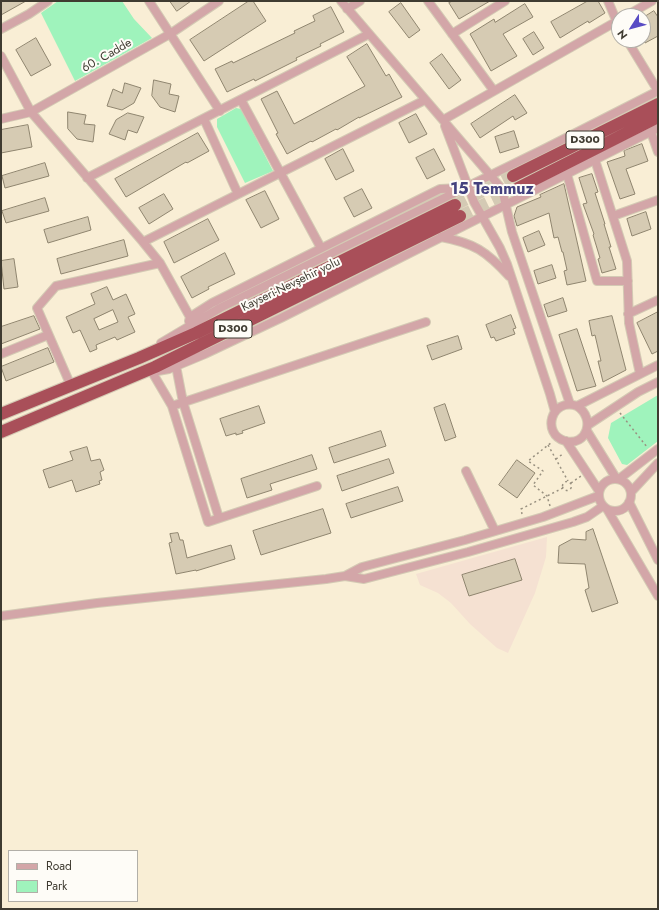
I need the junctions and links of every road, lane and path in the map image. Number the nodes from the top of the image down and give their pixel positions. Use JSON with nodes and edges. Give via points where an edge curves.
{"nodes":[{"id":1,"x":48,"y":1,"type":"edge"},
{"id":2,"x":148,"y":1,"type":"edge"},
{"id":3,"x":219,"y":1,"type":"edge"},
{"id":4,"x":341,"y":1,"type":"edge"},
{"id":5,"x":360,"y":1,"type":"edge"},
{"id":6,"x":428,"y":1,"type":"edge"},
{"id":7,"x":504,"y":1,"type":"edge"},
{"id":8,"x":652,"y":1,"type":"edge"},
{"id":9,"x":640,"y":8,"type":"edge"},
{"id":10,"x":347,"y":9,"type":"junction"},
{"id":11,"x":611,"y":27,"type":"edge"},
{"id":12,"x":1,"y":30,"type":"edge"},
{"id":13,"x":170,"y":34,"type":"junction"},
{"id":14,"x":369,"y":34,"type":"junction"},
{"id":15,"x":452,"y":34,"type":"junction"},
{"id":16,"x":632,"y":48,"type":"edge"},
{"id":17,"x":1,"y":56,"type":"edge"},
{"id":18,"x":494,"y":91,"type":"junction"},
{"id":19,"x":658,"y":91,"type":"edge"},
{"id":20,"x":241,"y":100,"type":"junction"},
{"id":21,"x":425,"y":100,"type":"junction"},
{"id":22,"x":658,"y":104,"type":"edge"},
{"id":23,"x":220,"y":111,"type":"junction"},
{"id":24,"x":31,"y":112,"type":"junction"},
{"id":25,"x":658,"y":117,"type":"edge"},
{"id":26,"x":1,"y":119,"type":"edge"},
{"id":27,"x":204,"y":119,"type":"junction"},
{"id":28,"x":443,"y":120,"type":"junction"},
{"id":29,"x":654,"y":130,"type":"edge"},
{"id":30,"x":658,"y":152,"type":"edge"},
{"id":31,"x":595,"y":160,"type":"junction"},
{"id":32,"x":280,"y":173,"type":"junction"},
{"id":33,"x":567,"y":174,"type":"junction"},
{"id":34,"x":491,"y":175,"type":"junction"},
{"id":35,"x":513,"y":176,"type":"tunnel mouth"},
{"id":36,"x":87,"y":178,"type":"junction"},
{"id":37,"x":466,"y":187,"type":"junction"},
{"id":38,"x":518,"y":188,"type":"tunnel mouth"},
{"id":39,"x":238,"y":194,"type":"junction"},
{"id":40,"x":658,"y":200,"type":"edge"},
{"id":41,"x":455,"y":205,"type":"tunnel mouth"},
{"id":42,"x":505,"y":205,"type":"junction"},
{"id":43,"x":460,"y":216,"type":"tunnel mouth"},
{"id":44,"x":613,"y":216,"type":"junction"},
{"id":45,"x":482,"y":217,"type":"junction"},
{"id":46,"x":441,"y":237,"type":"junction"},
{"id":47,"x":143,"y":242,"type":"junction"},
{"id":48,"x":320,"y":248,"type":"junction"},
{"id":49,"x":160,"y":263,"type":"junction"},
{"id":50,"x":512,"y":279,"type":"junction"},
{"id":51,"x":628,"y":281,"type":"junction"},
{"id":52,"x":658,"y":300,"type":"edge"},
{"id":53,"x":628,"y":314,"type":"junction"},
{"id":54,"x":190,"y":317,"type":"junction"},
{"id":55,"x":426,"y":322,"type":"dead end"},
{"id":56,"x":187,"y":327,"type":"junction"},
{"id":57,"x":48,"y":335,"type":"junction"},
{"id":58,"x":1,"y":354,"type":"edge"},
{"id":59,"x":139,"y":358,"type":"junction"},
{"id":60,"x":658,"y":365,"type":"edge"},
{"id":61,"x":176,"y":366,"type":"junction"},
{"id":62,"x":148,"y":372,"type":"junction"},
{"id":63,"x":640,"y":374,"type":"junction"},
{"id":64,"x":658,"y":382,"type":"edge"},
{"id":65,"x":71,"y":386,"type":"junction"},
{"id":66,"x":183,"y":402,"type":"junction"},
{"id":67,"x":574,"y":405,"type":"junction"},
{"id":68,"x":172,"y":406,"type":"junction"},
{"id":69,"x":615,"y":407,"type":"junction"},
{"id":70,"x":555,"y":412,"type":"junction"},
{"id":71,"x":1,"y":414,"type":"edge"},
{"id":72,"x":587,"y":428,"type":"junction"},
{"id":73,"x":1,"y":432,"type":"edge"},
{"id":74,"x":558,"y":437,"type":"junction"},
{"id":75,"x":548,"y":445,"type":"junction"},
{"id":76,"x":568,"y":445,"type":"junction"},
{"id":77,"x":655,"y":451,"type":"edge"},
{"id":78,"x":556,"y":459,"type":"junction"},
{"id":79,"x":658,"y":463,"type":"edge"},
{"id":80,"x":466,"y":471,"type":"dead end"},
{"id":81,"x":586,"y":472,"type":"junction"},
{"id":82,"x":618,"y":479,"type":"junction"},
{"id":83,"x":568,"y":481,"type":"junction"},
{"id":84,"x":571,"y":483,"type":"junction"},
{"id":85,"x":317,"y":486,"type":"dead end"},
{"id":86,"x":563,"y":488,"type":"junction"},
{"id":87,"x":631,"y":492,"type":"junction"},
{"id":88,"x":599,"y":494,"type":"junction"},
{"id":89,"x":547,"y":496,"type":"junction"},
{"id":90,"x":629,"y":502,"type":"junction"},
{"id":91,"x":605,"y":508,"type":"junction"},
{"id":92,"x":553,"y":514,"type":"junction"},
{"id":93,"x":219,"y":518,"type":"junction"},
{"id":94,"x":524,"y":523,"type":"junction"},
{"id":95,"x":495,"y":532,"type":"junction"},
{"id":96,"x":656,"y":552,"type":"edge"},
{"id":97,"x":658,"y":560,"type":"edge"},
{"id":98,"x":345,"y":576,"type":"junction"},
{"id":99,"x":655,"y":584,"type":"edge"},
{"id":100,"x":658,"y":596,"type":"edge"},
{"id":101,"x":1,"y":616,"type":"edge"}],
"edges":[{"from":1,"to":12,"type":"street"},
{"from":2,"to":13,"type":"street"},
{"from":3,"to":13,"type":"street","name":"60. Cadde"},
{"from":4,"to":10,"type":"street"},
{"from":5,"to":10,"type":"street"},
{"from":6,"to":15,"type":"street"},
{"from":7,"to":15,"type":"street"},
{"from":8,"to":9,"type":"street"},
{"from":10,"to":14,"type":"street"},
{"from":11,"to":18,"type":"street"},
{"from":13,"to":23,"type":"street"},
{"from":13,"to":24,"type":"street","name":"60. Cadde"},
{"from":14,"to":20,"type":"street"},
{"from":14,"to":21,"type":"street"},
{"from":15,"to":18,"type":"street"},
{"from":16,"to":19,"type":"street"},
{"from":17,"to":24,"type":"street"},
{"from":18,"to":28,"type":"street"},
{"from":19,"to":34,"type":"street"},
{"from":20,"to":23,"type":"street"},
{"from":20,"to":32,"type":"street"},
{"from":21,"to":28,"type":"street"},
{"from":21,"to":32,"type":"street"},
{"from":22,"to":35,"type":"highway","number":"D300"},
{"from":23,"to":27,"type":"street"},
{"from":24,"to":26,"type":"street","name":"60. Cadde"},
{"from":24,"to":36,"type":"street"},
{"from":25,"to":38,"type":"highway","number":"D300"},
{"from":27,"to":36,"type":"street"},
{"from":27,"to":39,"type":"street"},
{"from":28,"to":34,"type":"street"},
{"from":28,"to":37,"type":"street"},
{"from":29,"to":30,"type":"street"},
{"from":29,"to":31,"type":"street"},
{"from":31,"to":33,"type":"street"},
{"from":31,"to":44,"type":"street"},
{"from":32,"to":39,"type":"street"},
{"from":32,"to":48,"type":"street"},
{"from":33,"to":42,"type":"street"},
{"from":33,"to":51,"type":"street","via":[[597,282]]},
{"from":34,"to":37,"type":"street"},
{"from":34,"to":42,"type":"street","via":[[502,188]]},
{"from":36,"to":47,"type":"street"},
{"from":37,"to":45,"type":"street"},
{"from":37,"to":48,"type":"street","via":[[440,189]]},
{"from":37,"to":56,"type":"street","via":[[220,308]]},
{"from":39,"to":47,"type":"street"},
{"from":40,"to":44,"type":"street"},
{"from":41,"to":59,"type":"highway","name":"Kayseri-Nevşehir yolu","number":"D300","via":[[258,303]]},
{"from":42,"to":45,"type":"street"},
{"from":42,"to":67,"type":"street","via":[[512,232]]},
{"from":43,"to":62,"type":"highway","name":"Kayseri-Nevşehir yolu","number":"D300"},
{"from":44,"to":51,"type":"street","via":[[628,261]]},
{"from":45,"to":46,"type":"street"},
{"from":45,"to":50,"type":"street","via":[[500,248]]},
{"from":46,"to":50,"type":"street","via":[[463,242],[481,250]]},
{"from":46,"to":61,"type":"street","via":[[281,318]]},
{"from":47,"to":49,"type":"street"},
{"from":48,"to":54,"type":"street","via":[[212,303]]},
{"from":49,"to":54,"type":"street"},
{"from":49,"to":57,"type":"street","via":[[56,286],[37,308]]},
{"from":50,"to":70,"type":"street"},
{"from":51,"to":53,"type":"street"},
{"from":52,"to":53,"type":"street"},
{"from":53,"to":63,"type":"street"},
{"from":54,"to":56,"type":"street"},
{"from":55,"to":66,"type":"street"},
{"from":56,"to":59,"type":"street"},
{"from":57,"to":58,"type":"street"},
{"from":57,"to":65,"type":"street"},
{"from":59,"to":65,"type":"highway","name":"Kayseri-Nevşehir yolu","number":"D300"},
{"from":60,"to":63,"type":"street"},
{"from":61,"to":62,"type":"street"},
{"from":61,"to":66,"type":"street"},
{"from":62,"to":68,"type":"street"},
{"from":62,"to":73,"type":"highway","name":"Kayseri-Nevşehir yolu","number":"D300"},
{"from":63,"to":67,"type":"street"},
{"from":64,"to":69,"type":"street"},
{"from":65,"to":71,"type":"highway","name":"Kayseri-Nevşehir yolu","number":"D300"},
{"from":66,"to":68,"type":"street"},
{"from":66,"to":93,"type":"street"},
{"from":67,"to":70,"type":"street","via":[[561,406]]},
{"from":67,"to":72,"type":"street","via":[[586,414]]},
{"from":68,"to":93,"type":"street","via":[[208,522]]},
{"from":69,"to":72,"type":"street"},
{"from":69,"to":77,"type":"path"},
{"from":70,"to":74,"type":"street","via":[[551,423],[552,430]]},
{"from":72,"to":76,"type":"street","via":[[578,440]]},
{"from":72,"to":82,"type":"street"},
{"from":74,"to":75,"type":"path"},
{"from":74,"to":76,"type":"street"},
{"from":75,"to":78,"type":"path"},
{"from":75,"to":89,"type":"path","via":[[528,461],[543,471],[533,485]]},
{"from":76,"to":78,"type":"path"},
{"from":76,"to":81,"type":"street"},
{"from":77,"to":82,"type":"street"},
{"from":78,"to":83,"type":"path"},
{"from":79,"to":87,"type":"street"},
{"from":80,"to":95,"type":"street"},
{"from":81,"to":84,"type":"path"},
{"from":81,"to":88,"type":"street"},
{"from":82,"to":87,"type":"street","via":[[627,484]]},
{"from":82,"to":88,"type":"street","via":[[603,483]]},
{"from":83,"to":84,"type":"path"},
{"from":83,"to":86,"type":"path","via":[[563,483]]},
{"from":84,"to":86,"type":"path","via":[[570,490]]},
{"from":85,"to":93,"type":"street"},
{"from":86,"to":89,"type":"path"},
{"from":87,"to":90,"type":"street"},
{"from":88,"to":91,"type":"street"},
{"from":88,"to":92,"type":"street"},
{"from":89,"to":92,"type":"path"},
{"from":89,"to":94,"type":"path","via":[[521,509]]},
{"from":90,"to":91,"type":"street","via":[[622,509],[612,511]]},
{"from":90,"to":96,"type":"street"},
{"from":91,"to":98,"type":"street","via":[[573,522],[468,552],[364,579]]},
{"from":91,"to":99,"type":"street"},
{"from":92,"to":94,"type":"street"},
{"from":94,"to":95,"type":"street"},
{"from":95,"to":98,"type":"street","via":[[362,567]]},
{"from":96,"to":97,"type":"street"},
{"from":98,"to":101,"type":"street"},
{"from":99,"to":100,"type":"street"}]}
